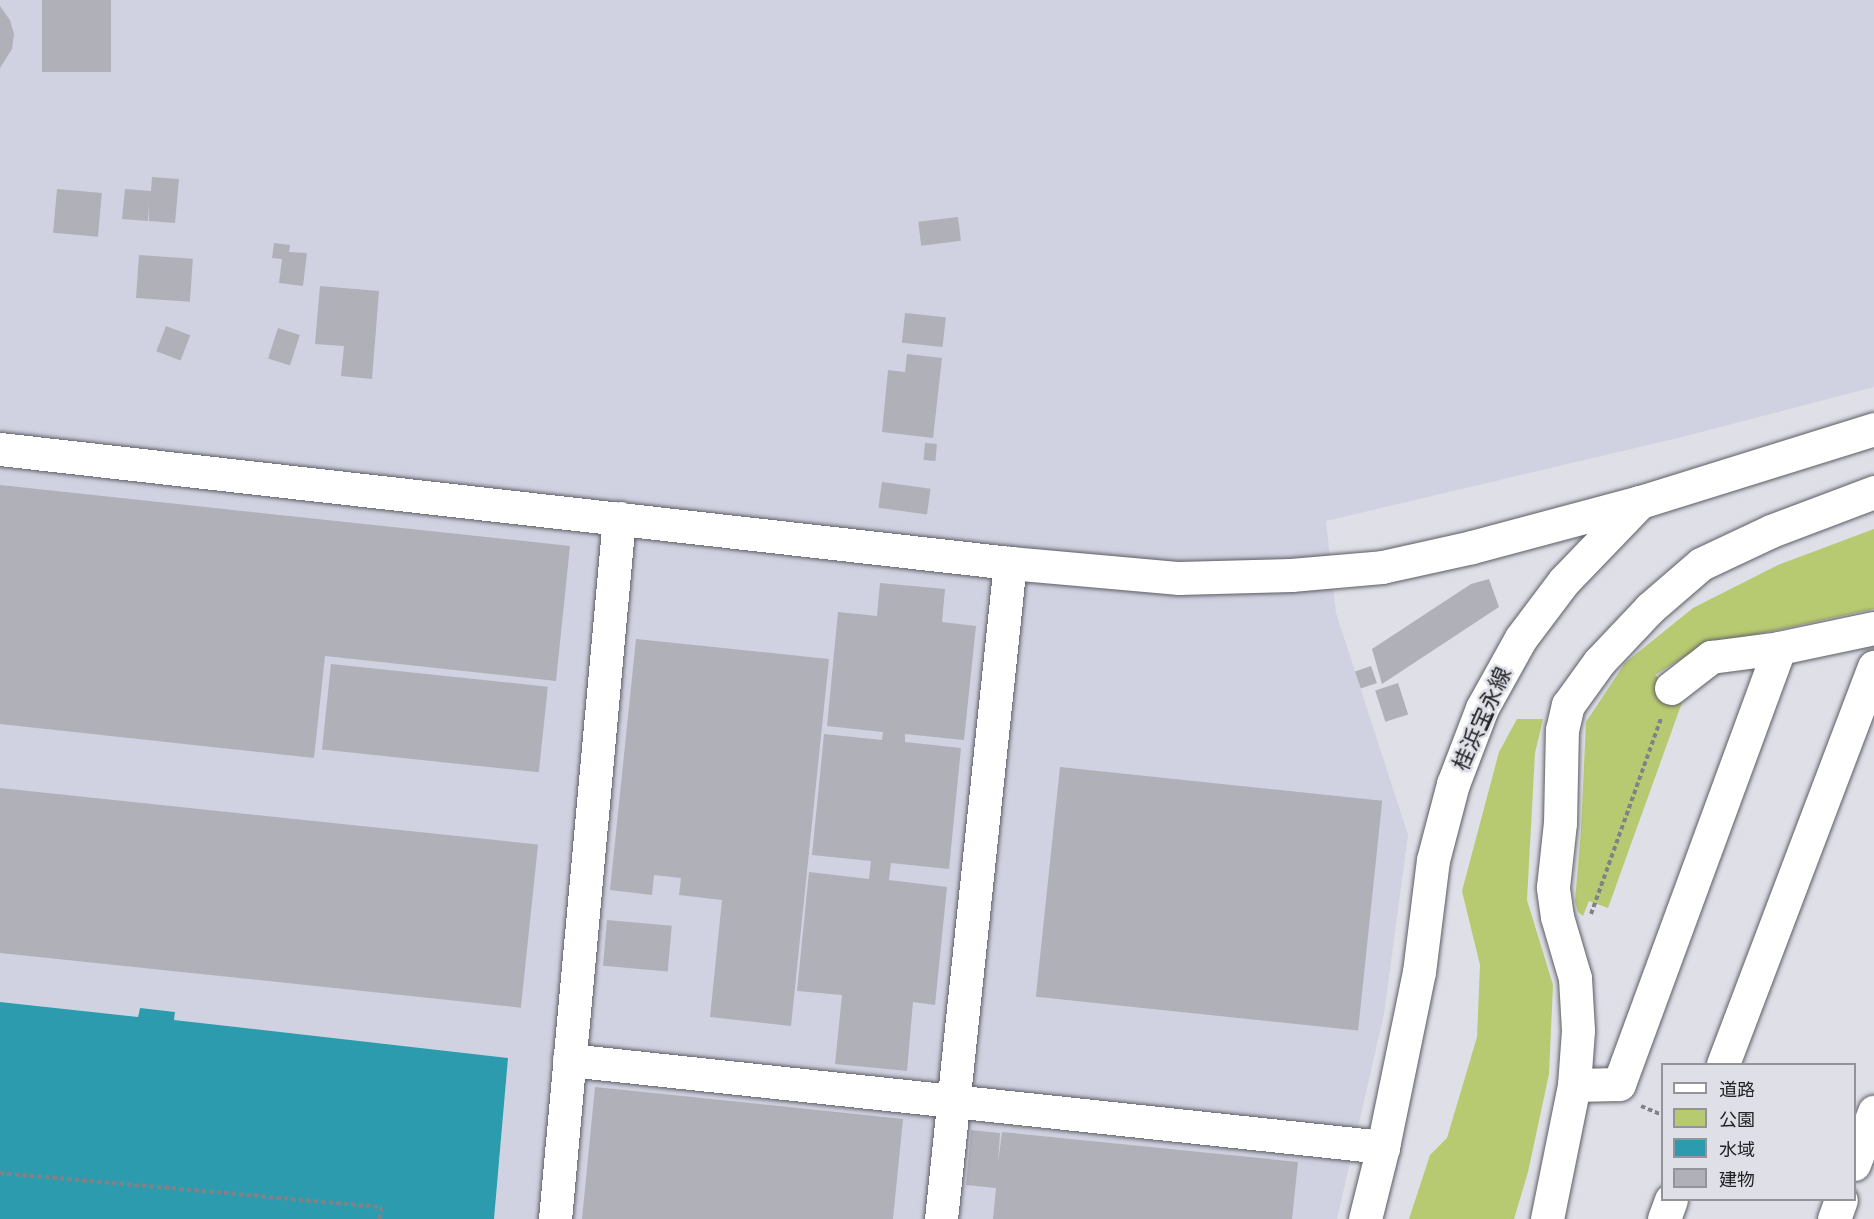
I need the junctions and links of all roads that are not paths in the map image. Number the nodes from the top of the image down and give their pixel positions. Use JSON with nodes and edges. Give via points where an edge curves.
{"nodes":[{"id":1,"x":1874,"y":429,"type":"edge"},
{"id":2,"x":0,"y":449,"type":"edge"},
{"id":3,"x":1874,"y":492,"type":"edge"},
{"id":4,"x":1640,"y":502,"type":"junction"},
{"id":5,"x":619,"y":518,"type":"junction"},
{"id":6,"x":1010,"y":563,"type":"junction"},
{"id":7,"x":1874,"y":628,"type":"edge"},
{"id":8,"x":1779,"y":648,"type":"junction"},
{"id":9,"x":1874,"y":666,"type":"edge"},
{"id":10,"x":1671,"y":688,"type":"road end"},
{"id":11,"x":569,"y":1060,"type":"junction"},
{"id":12,"x":1724,"y":1063,"type":"edge"},
{"id":13,"x":1575,"y":1085,"type":"junction"},
{"id":14,"x":952,"y":1101,"type":"junction"},
{"id":15,"x":1874,"y":1112,"type":"edge"},
{"id":16,"x":1383,"y":1147,"type":"junction"},
{"id":17,"x":1856,"y":1159,"type":"edge"},
{"id":18,"x":1671,"y":1201,"type":"edge"},
{"id":19,"x":1841,"y":1201,"type":"edge"},
{"id":20,"x":555,"y":1219,"type":"edge"},
{"id":21,"x":941,"y":1219,"type":"edge"},
{"id":22,"x":1365,"y":1219,"type":"edge"},
{"id":23,"x":1547,"y":1219,"type":"edge"},
{"id":24,"x":1664,"y":1219,"type":"edge"},
{"id":25,"x":1834,"y":1219,"type":"edge"}],
"edges":[{"from":1,"to":4,"type":"street","name":"桂浜宝永線"},
{"from":2,"to":5,"type":"street"},
{"from":3,"to":13,"type":"street","via":[[1771,531],[1701,564],[1606,654],[1568,705],[1562,730],[1560,823],[1553,887],[1557,917],[1575,978]]},
{"from":4,"to":6,"type":"street","via":[[1382,567],[1290,575],[1179,578]]},
{"from":4,"to":16,"type":"street","name":"桂浜宝永線","via":[[1564,581],[1521,638],[1482,708],[1453,784],[1433,860],[1419,972]]},
{"from":5,"to":6,"type":"street"},
{"from":5,"to":11,"type":"street"},
{"from":6,"to":14,"type":"street"},
{"from":7,"to":8,"type":"street"},
{"from":8,"to":10,"type":"street","via":[[1710,657]]},
{"from":8,"to":13,"type":"street","via":[[1619,1084]]},
{"from":9,"to":12,"type":"street"},
{"from":11,"to":14,"type":"street"},
{"from":11,"to":20,"type":"street"},
{"from":13,"to":23,"type":"street"},
{"from":14,"to":16,"type":"street"},
{"from":14,"to":21,"type":"street"},
{"from":15,"to":17,"type":"street"},
{"from":16,"to":22,"type":"street","name":"桂浜宝永線"},
{"from":18,"to":24,"type":"street"},
{"from":19,"to":25,"type":"street"}]}
